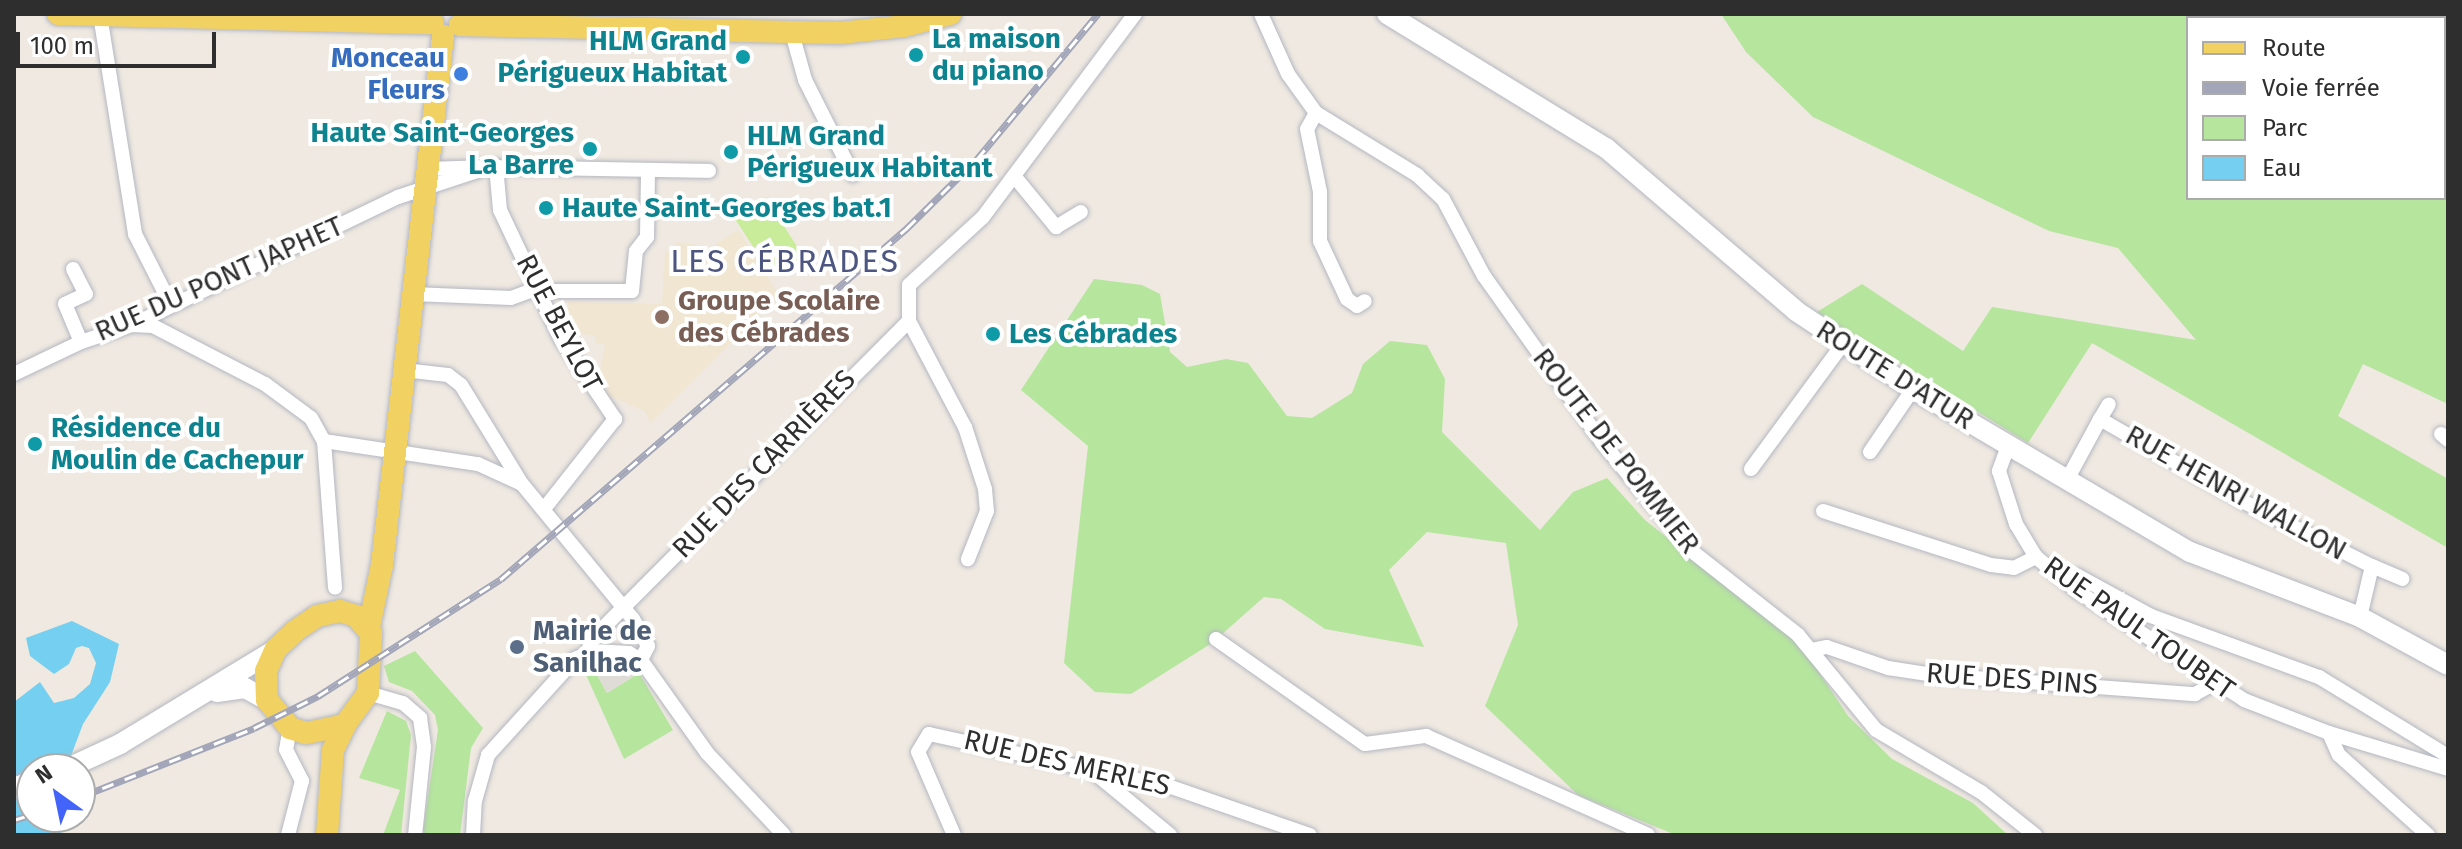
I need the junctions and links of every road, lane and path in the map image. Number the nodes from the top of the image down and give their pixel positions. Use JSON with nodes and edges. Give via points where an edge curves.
{"nodes":[{"id":1,"x":58,"y":14,"type":"edge"},
{"id":2,"x":100,"y":14,"type":"edge"},
{"id":3,"x":950,"y":14,"type":"edge"},
{"id":4,"x":1135,"y":14,"type":"edge"},
{"id":5,"x":1261,"y":14,"type":"edge"},
{"id":6,"x":1387,"y":14,"type":"edge"},
{"id":7,"x":208,"y":16,"type":"edge"},
{"id":8,"x":632,"y":21,"type":"edge"},
{"id":9,"x":446,"y":23,"type":"edge"},
{"id":10,"x":792,"y":33,"type":"junction"},
{"id":11,"x":1316,"y":113,"type":"junction"},
{"id":12,"x":493,"y":167,"type":"junction"},
{"id":13,"x":648,"y":170,"type":"junction"},
{"id":14,"x":709,"y":171,"type":"dead end"},
{"id":15,"x":853,"y":175,"type":"dead end"},
{"id":16,"x":1015,"y":177,"type":"junction"},
{"id":17,"x":426,"y":178,"type":"junction"},
{"id":18,"x":1081,"y":212,"type":"dead end"},
{"id":19,"x":73,"y":269,"type":"dead end"},
{"id":20,"x":539,"y":291,"type":"junction"},
{"id":21,"x":412,"y":294,"type":"junction"},
{"id":22,"x":1365,"y":301,"type":"dead end"},
{"id":23,"x":171,"y":305,"type":"junction"},
{"id":24,"x":909,"y":321,"type":"junction"},
{"id":25,"x":132,"y":325,"type":"junction"},
{"id":26,"x":81,"y":342,"type":"junction"},
{"id":27,"x":1842,"y":345,"type":"junction"},
{"id":28,"x":404,"y":370,"type":"junction"},
{"id":29,"x":14,"y":374,"type":"edge"},
{"id":30,"x":1913,"y":389,"type":"junction"},
{"id":31,"x":2109,"y":404,"type":"dead end"},
{"id":32,"x":2100,"y":419,"type":"junction"},
{"id":33,"x":324,"y":441,"type":"junction"},
{"id":34,"x":2008,"y":446,"type":"junction"},
{"id":35,"x":1870,"y":452,"type":"dead end"},
{"id":36,"x":395,"y":454,"type":"junction"},
{"id":37,"x":1751,"y":469,"type":"dead end"},
{"id":38,"x":2067,"y":480,"type":"junction"},
{"id":39,"x":522,"y":484,"type":"junction"},
{"id":40,"x":544,"y":509,"type":"junction"},
{"id":41,"x":1823,"y":511,"type":"dead end"},
{"id":42,"x":2036,"y":557,"type":"junction"},
{"id":43,"x":968,"y":559,"type":"dead end"},
{"id":44,"x":382,"y":565,"type":"junction"},
{"id":45,"x":2372,"y":566,"type":"junction"},
{"id":46,"x":2055,"y":574,"type":"junction"},
{"id":47,"x":2402,"y":579,"type":"dead end"},
{"id":48,"x":335,"y":588,"type":"dead end"},
{"id":49,"x":625,"y":606,"type":"junction"},
{"id":50,"x":340,"y":611,"type":"junction"},
{"id":51,"x":2360,"y":617,"type":"junction"},
{"id":52,"x":369,"y":627,"type":"junction"},
{"id":53,"x":1216,"y":639,"type":"dead end"},
{"id":54,"x":276,"y":649,"type":"junction"},
{"id":55,"x":1811,"y":650,"type":"junction"},
{"id":56,"x":588,"y":651,"type":"junction"},
{"id":57,"x":641,"y":660,"type":"junction"},
{"id":58,"x":2448,"y":665,"type":"edge"},
{"id":59,"x":2213,"y":684,"type":"junction"},
{"id":60,"x":368,"y":693,"type":"junction"},
{"id":61,"x":201,"y":696,"type":"junction"},
{"id":62,"x":267,"y":700,"type":"junction"},
{"id":63,"x":345,"y":725,"type":"junction"},
{"id":64,"x":298,"y":730,"type":"junction"},
{"id":65,"x":2329,"y":733,"type":"junction"},
{"id":66,"x":96,"y":755,"type":"edge"},
{"id":67,"x":2448,"y":756,"type":"edge"},
{"id":68,"x":1089,"y":769,"type":"junction"},
{"id":69,"x":2448,"y":769,"type":"edge"},
{"id":70,"x":329,"y":827,"type":"edge"},
{"id":71,"x":288,"y":835,"type":"edge"},
{"id":72,"x":415,"y":835,"type":"edge"},
{"id":73,"x":473,"y":835,"type":"edge"},
{"id":74,"x":784,"y":835,"type":"edge"},
{"id":75,"x":954,"y":835,"type":"edge"},
{"id":76,"x":1170,"y":835,"type":"edge"},
{"id":77,"x":1310,"y":835,"type":"edge"},
{"id":78,"x":1648,"y":835,"type":"edge"},
{"id":79,"x":2035,"y":835,"type":"edge"},
{"id":80,"x":2428,"y":835,"type":"edge"}],
"edges":[{"from":1,"to":2,"type":"main road"},
{"from":2,"to":7,"type":"main road"},
{"from":2,"to":23,"type":"street","via":[[135,234]]},
{"from":3,"to":10,"type":"main road","via":[[872,31]]},
{"from":4,"to":16,"type":"street"},
{"from":5,"to":11,"type":"street","name":"ROUTE DE POMMIER","via":[[1288,74]]},
{"from":6,"to":27,"type":"main road","name":"ROUTE D'ATUR","via":[[1606,148]]},
{"from":7,"to":9,"type":"main road"},
{"from":8,"to":9,"type":"main road"},
{"from":8,"to":10,"type":"main road"},
{"from":9,"to":17,"type":"main road"},
{"from":10,"to":15,"type":"street","via":[[805,80]]},
{"from":11,"to":22,"type":"street","via":[[1307,129],[1320,192],[1320,241],[1347,299],[1357,306]]},
{"from":11,"to":55,"type":"street","name":"ROUTE DE POMMIER","via":[[1436,190],[1484,276],[1663,519],[1706,566],[1772,611]]},
{"from":12,"to":13,"type":"street"},
{"from":12,"to":17,"type":"street"},
{"from":12,"to":20,"type":"street","name":"RUE BEYLOT","via":[[500,210]]},
{"from":13,"to":14,"type":"street"},
{"from":13,"to":20,"type":"street","via":[[647,237],[636,251],[632,291]]},
{"from":16,"to":18,"type":"street","via":[[1056,227]]},
{"from":16,"to":24,"type":"street","via":[[983,217],[909,285]]},
{"from":17,"to":21,"type":"main road"},
{"from":17,"to":23,"type":"street","name":"RUE DU PONT JAPHET"},
{"from":19,"to":26,"type":"street","via":[[86,294],[65,304]]},
{"from":20,"to":21,"type":"street","via":[[511,298]]},
{"from":20,"to":40,"type":"street","name":"RUE BEYLOT","via":[[561,339],[615,419]]},
{"from":21,"to":28,"type":"main road"},
{"from":23,"to":25,"type":"street","name":"RUE DU PONT JAPHET"},
{"from":24,"to":43,"type":"street","via":[[970,438],[985,489],[987,511]]},
{"from":24,"to":49,"type":"street","name":"RUE DES CARRIÈRES"},
{"from":25,"to":26,"type":"street","name":"RUE DU PONT JAPHET"},
{"from":25,"to":33,"type":"street","via":[[153,326],[265,384],[311,418]]},
{"from":26,"to":29,"type":"street","name":"RUE DU PONT JAPHET"},
{"from":27,"to":30,"type":"main road","name":"ROUTE D'ATUR"},
{"from":27,"to":37,"type":"street"},
{"from":28,"to":36,"type":"main road"},
{"from":28,"to":39,"type":"street","via":[[448,375],[461,385]]},
{"from":30,"to":34,"type":"main road","name":"ROUTE D'ATUR"},
{"from":30,"to":35,"type":"street"},
{"from":31,"to":32,"type":"street","name":"RUE HENRI WALLON"},
{"from":32,"to":38,"type":"street","name":"RUE HENRI WALLON"},
{"from":32,"to":45,"type":"street","name":"RUE HENRI WALLON","via":[[2242,501]]},
{"from":33,"to":36,"type":"street"},
{"from":33,"to":48,"type":"street"},
{"from":34,"to":38,"type":"main road","name":"ROUTE D'ATUR"},
{"from":34,"to":42,"type":"street","name":"RUE PAUL TOUBET","via":[[2000,461],[2002,485]]},
{"from":36,"to":39,"type":"street","via":[[478,464]]},
{"from":36,"to":44,"type":"main road"},
{"from":38,"to":51,"type":"main road","name":"ROUTE D'ATUR","via":[[2190,552]]},
{"from":39,"to":40,"type":"street"},
{"from":40,"to":49,"type":"street"},
{"from":41,"to":42,"type":"street","via":[[1991,565],[2014,568]]},
{"from":42,"to":46,"type":"street","name":"RUE PAUL TOUBET"},
{"from":44,"to":50,"type":"main road","via":[[366,592]]},
{"from":44,"to":52,"type":"main road"},
{"from":45,"to":47,"type":"street","name":"RUE HENRI WALLON"},
{"from":45,"to":51,"type":"street","name":"RUE HENRI WALLON"},
{"from":46,"to":59,"type":"street","name":"RUE PAUL TOUBET"},
{"from":46,"to":67,"type":"street","via":[[2078,576],[2151,616],[2319,677]]},
{"from":49,"to":56,"type":"street","name":"RUE DES CARRIÈRES","via":[[592,639]]},
{"from":49,"to":57,"type":"street","via":[[648,646]]},
{"from":50,"to":52,"type":"main road"},
{"from":50,"to":54,"type":"main road","via":[[317,616]]},
{"from":51,"to":58,"type":"main road","name":"ROUTE D'ATUR"},
{"from":52,"to":60,"type":"main road","via":[[373,649]]},
{"from":53,"to":78,"type":"street","via":[[1365,744],[1426,736]]},
{"from":54,"to":61,"type":"main road"},
{"from":54,"to":62,"type":"main road","via":[[266,671]]},
{"from":55,"to":59,"type":"street","name":"RUE DES PINS","via":[[1827,647],[1888,668],[1934,675],[2195,694]]},
{"from":55,"to":79,"type":"street","name":"ROUTE DE POMMIER","via":[[1879,733],[1981,792]]},
{"from":56,"to":57,"type":"street","via":[[616,651]]},
{"from":56,"to":73,"type":"street","name":"RUE DES CARRIÈRES","via":[[527,707],[488,755],[475,801]]},
{"from":57,"to":74,"type":"street","via":[[707,753]]},
{"from":59,"to":65,"type":"street","name":"RUE PAUL TOUBET"},
{"from":60,"to":63,"type":"main road"},
{"from":60,"to":72,"type":"street","via":[[403,703],[420,718],[424,747]]},
{"from":61,"to":62,"type":"main road","via":[[238,687]]},
{"from":61,"to":66,"type":"main road"},
{"from":62,"to":64,"type":"main road"},
{"from":63,"to":64,"type":"main road"},
{"from":63,"to":70,"type":"main road","via":[[333,750]]},
{"from":64,"to":70,"type":"main road","via":[[323,765]]},
{"from":64,"to":71,"type":"street","via":[[286,750],[302,781]]},
{"from":65,"to":69,"type":"street","name":"RUE PAUL TOUBET"},
{"from":65,"to":80,"type":"street","via":[[2339,755]]},
{"from":68,"to":75,"type":"street","name":"RUE DES MERLES","via":[[929,734],[918,752]]},
{"from":68,"to":76,"type":"street"},
{"from":68,"to":77,"type":"street","name":"RUE DES MERLES","via":[[1171,787]]}]}
